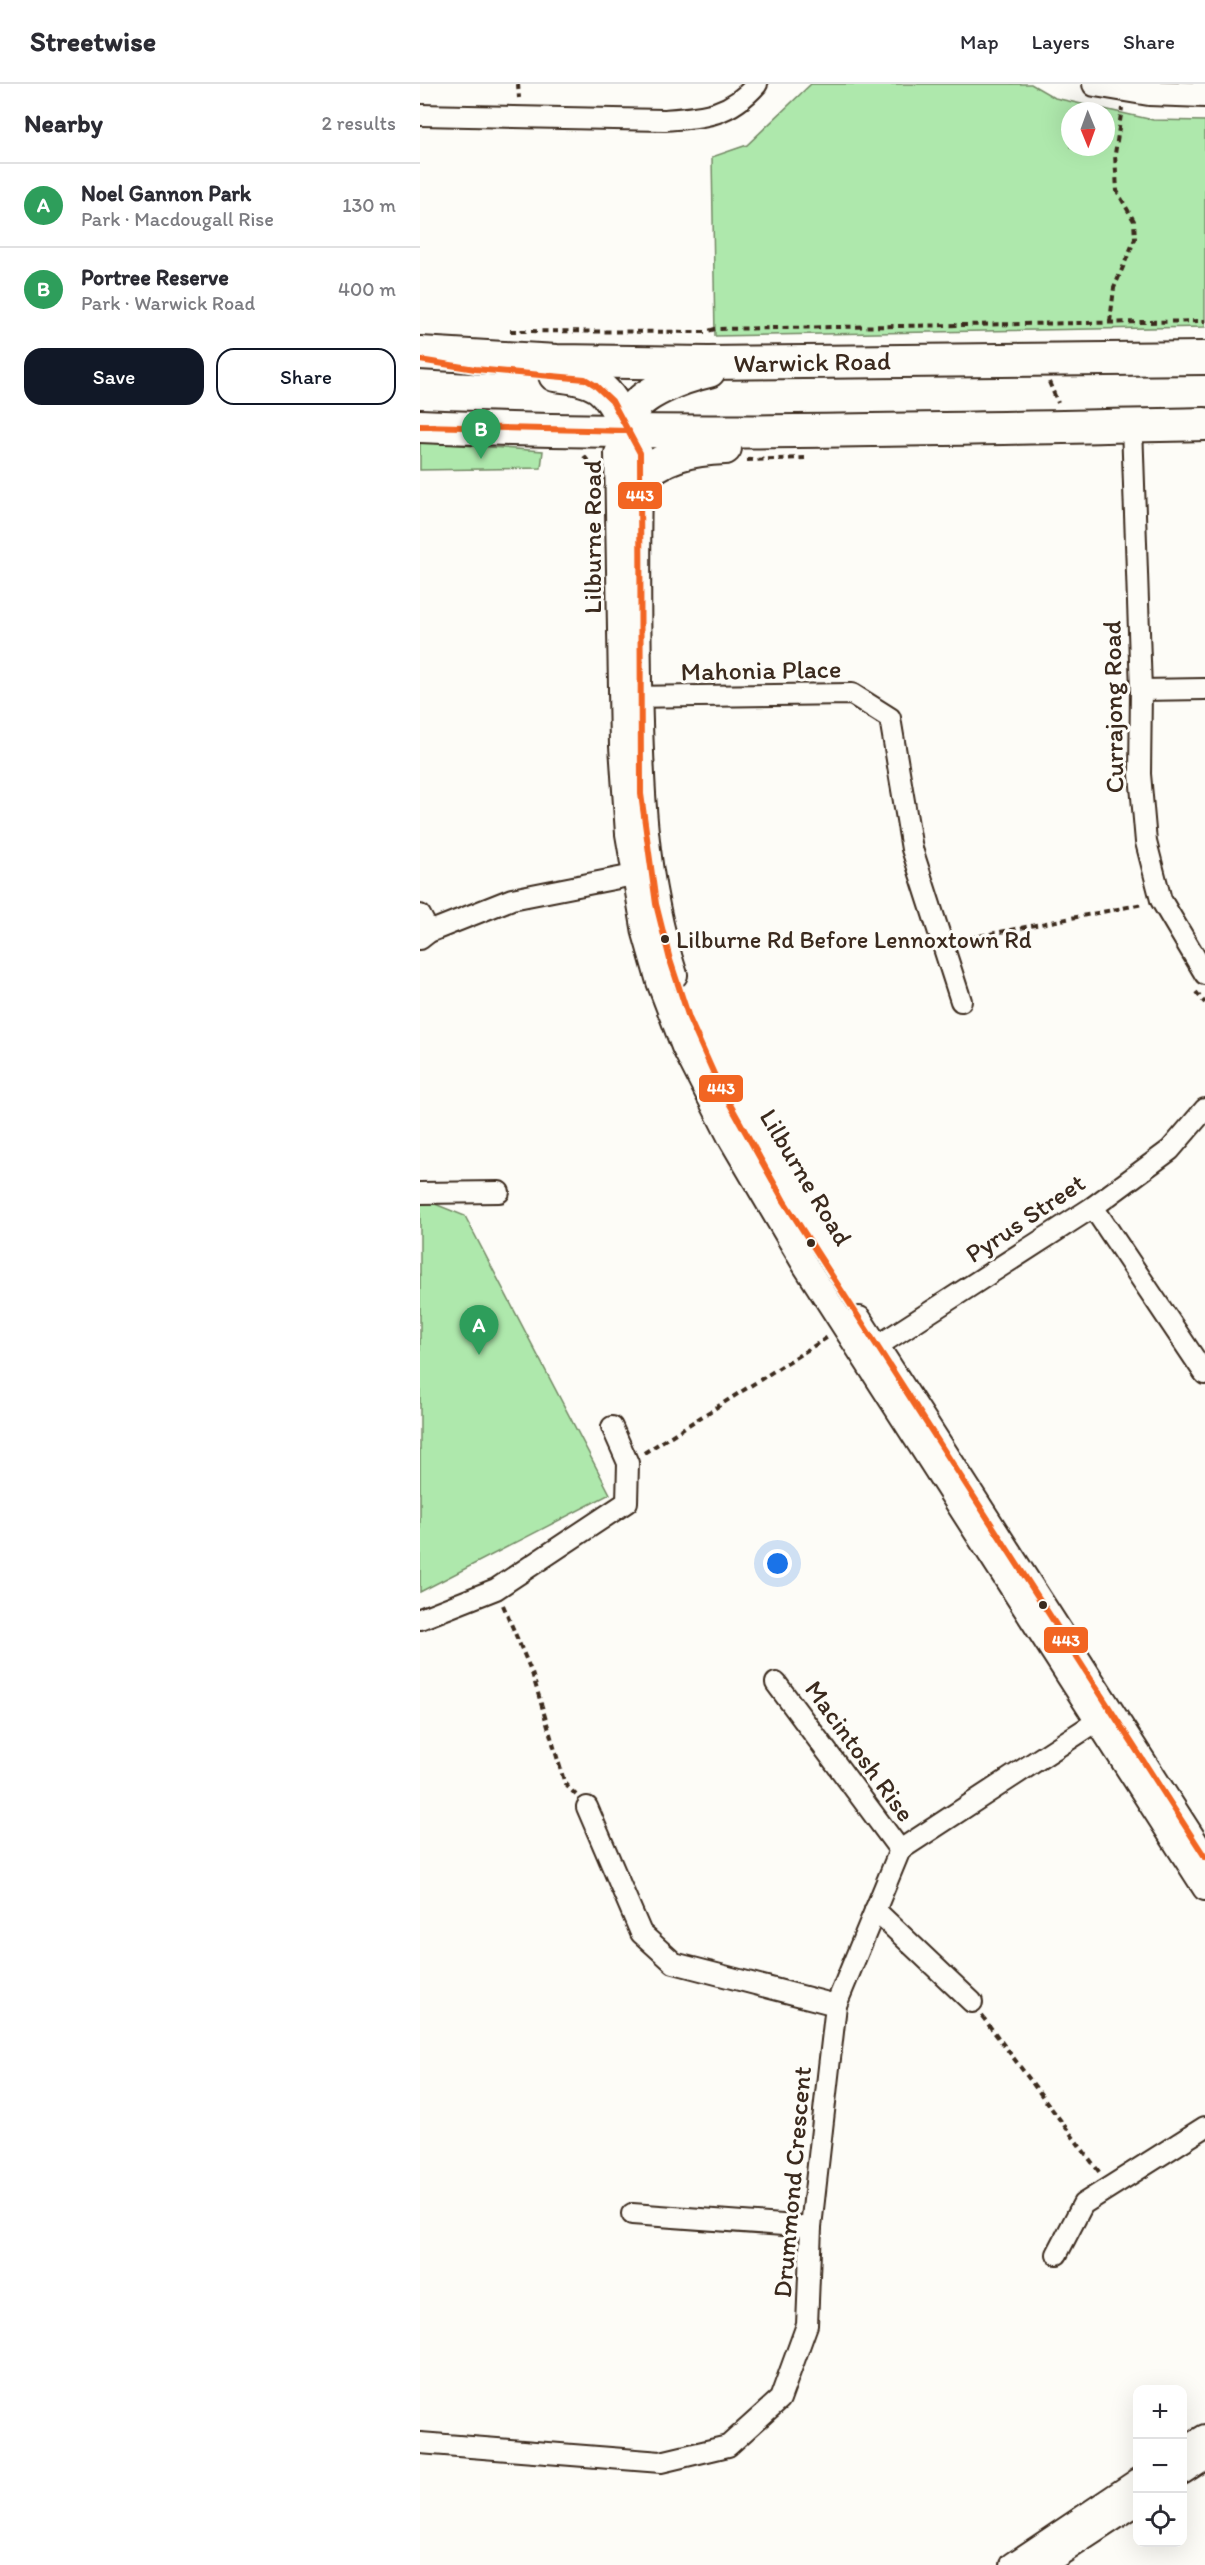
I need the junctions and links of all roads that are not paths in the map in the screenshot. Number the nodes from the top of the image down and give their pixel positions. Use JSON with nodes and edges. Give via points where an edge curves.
{"nodes":[{"id":1,"x":757,"y":84,"type":"edge"},
{"id":2,"x":1095,"y":84,"type":"edge"},
{"id":3,"x":1205,"y":95,"type":"edge"},
{"id":4,"x":420,"y":115,"type":"edge"},
{"id":5,"x":420,"y":353,"type":"edge"},
{"id":6,"x":1205,"y":357,"type":"edge"},
{"id":7,"x":420,"y":360,"type":"edge"},
{"id":8,"x":771,"y":363,"type":"junction"},
{"id":9,"x":1205,"y":424,"type":"edge"},
{"id":10,"x":420,"y":426,"type":"edge"},
{"id":11,"x":1132,"y":426,"type":"junction"},
{"id":12,"x":629,"y":431,"type":"junction"},
{"id":13,"x":883,"y":431,"type":"junction"},
{"id":14,"x":639,"y":480,"type":"junction"},
{"id":15,"x":1205,"y":689,"type":"edge"},
{"id":16,"x":1141,"y":690,"type":"junction"},
{"id":17,"x":630,"y":697,"type":"junction"},
{"id":18,"x":642,"y":874,"type":"junction"},
{"id":19,"x":423,"y":929,"type":"edge"},
{"id":20,"x":1205,"y":974,"type":"edge"},
{"id":21,"x":961,"y":1001,"type":"dead end"},
{"id":22,"x":1205,"y":1110,"type":"edge"},
{"id":23,"x":499,"y":1192,"type":"dead end"},
{"id":24,"x":420,"y":1193,"type":"edge"},
{"id":25,"x":1093,"y":1207,"type":"junction"},
{"id":26,"x":870,"y":1351,"type":"junction"},
{"id":27,"x":1205,"y":1374,"type":"edge"},
{"id":28,"x":612,"y":1427,"type":"dead end"},
{"id":29,"x":420,"y":1619,"type":"edge"},
{"id":30,"x":776,"y":1683,"type":"dead end"},
{"id":31,"x":1105,"y":1716,"type":"junction"},
{"id":32,"x":587,"y":1807,"type":"road end"},
{"id":33,"x":900,"y":1850,"type":"junction"},
{"id":34,"x":1205,"y":1857,"type":"edge"},
{"id":35,"x":1205,"y":1888,"type":"edge"},
{"id":36,"x":875,"y":1910,"type":"junction"},
{"id":37,"x":972,"y":2002,"type":"road end"},
{"id":38,"x":836,"y":2005,"type":"junction"},
{"id":39,"x":1205,"y":2127,"type":"edge"},
{"id":40,"x":632,"y":2214,"type":"dead end"},
{"id":41,"x":810,"y":2227,"type":"junction"},
{"id":42,"x":1057,"y":2254,"type":"dead end"},
{"id":43,"x":1205,"y":2436,"type":"edge"},
{"id":44,"x":420,"y":2443,"type":"edge"},
{"id":45,"x":1187,"y":2448,"type":"edge"},
{"id":46,"x":1205,"y":2457,"type":"edge"},
{"id":47,"x":1187,"y":2469,"type":"edge"},
{"id":48,"x":1133,"y":2484,"type":"edge"},
{"id":49,"x":1133,"y":2505,"type":"edge"},
{"id":50,"x":1013,"y":2565,"type":"edge"},
{"id":51,"x":1042,"y":2565,"type":"edge"}],
"edges":[{"from":1,"to":4,"type":"street","via":[[743,100],[725,111],[697,118]]},
{"from":2,"to":3,"type":"street"},
{"from":5,"to":8,"type":"main road","name":"Warwick Road","via":[[557,361]]},
{"from":6,"to":8,"type":"main road","name":"Warwick Road"},
{"from":7,"to":12,"type":"main road","via":[[585,379],[608,394]]},
{"from":8,"to":12,"type":"main road","via":[[707,372],[660,389],[635,407],[628,418]]},
{"from":9,"to":11,"type":"main road"},
{"from":10,"to":12,"type":"main road"},
{"from":11,"to":13,"type":"main road"},
{"from":11,"to":16,"type":"street","name":"Currajong Road"},
{"from":12,"to":13,"type":"main road"},
{"from":12,"to":14,"type":"street","name":"Lilburne Road","via":[[640,453]]},
{"from":12,"to":17,"type":"street","name":"Lilburne Road","via":[[617,453]]},
{"from":13,"to":14,"type":"main road","via":[[842,444],[690,452],[661,461]]},
{"from":14,"to":17,"type":"street","name":"Lilburne Road"},
{"from":15,"to":16,"type":"street"},
{"from":16,"to":20,"type":"street","name":"Currajong Road","via":[[1140,774],[1146,842],[1161,900]]},
{"from":17,"to":18,"type":"street","name":"Lilburne Road","via":[[626,806]]},
{"from":17,"to":21,"type":"street","name":"Mahonia Place","via":[[852,694],[890,718],[912,849]]},
{"from":18,"to":19,"type":"street","via":[[512,899]]},
{"from":18,"to":26,"type":"street","name":"Lilburne Road","via":[[645,933],[684,1047],[763,1196]]},
{"from":22,"to":25,"type":"street","name":"Pyrus Street","via":[[1170,1150]]},
{"from":23,"to":24,"type":"street"},
{"from":25,"to":26,"type":"street","name":"Pyrus Street"},
{"from":25,"to":27,"type":"street"},
{"from":26,"to":31,"type":"street","name":"Lilburne Road"},
{"from":28,"to":29,"type":"street","via":[[628,1463],[627,1502],[496,1589]]},
{"from":30,"to":33,"type":"street","name":"Macintosh Rise"},
{"from":31,"to":33,"type":"street"},
{"from":31,"to":34,"type":"street","name":"Lilburne Road"},
{"from":31,"to":35,"type":"street","name":"Lilburne Road"},
{"from":32,"to":38,"type":"street","via":[[641,1933],[674,1963]]},
{"from":33,"to":36,"type":"street","name":"Drummond Crescent"},
{"from":36,"to":37,"type":"street"},
{"from":36,"to":38,"type":"street","name":"Drummond Crescent"},
{"from":38,"to":41,"type":"street","name":"Drummond Crescent"},
{"from":39,"to":42,"type":"street","via":[[1083,2204]]},
{"from":40,"to":41,"type":"street"},
{"from":41,"to":44,"type":"street","name":"Drummond Crescent","via":[[807,2325],[780,2399],[728,2446],[661,2462]]},
{"from":43,"to":45,"type":"street"},
{"from":46,"to":47,"type":"street"},
{"from":48,"to":50,"type":"street"},
{"from":49,"to":51,"type":"street"}]}
